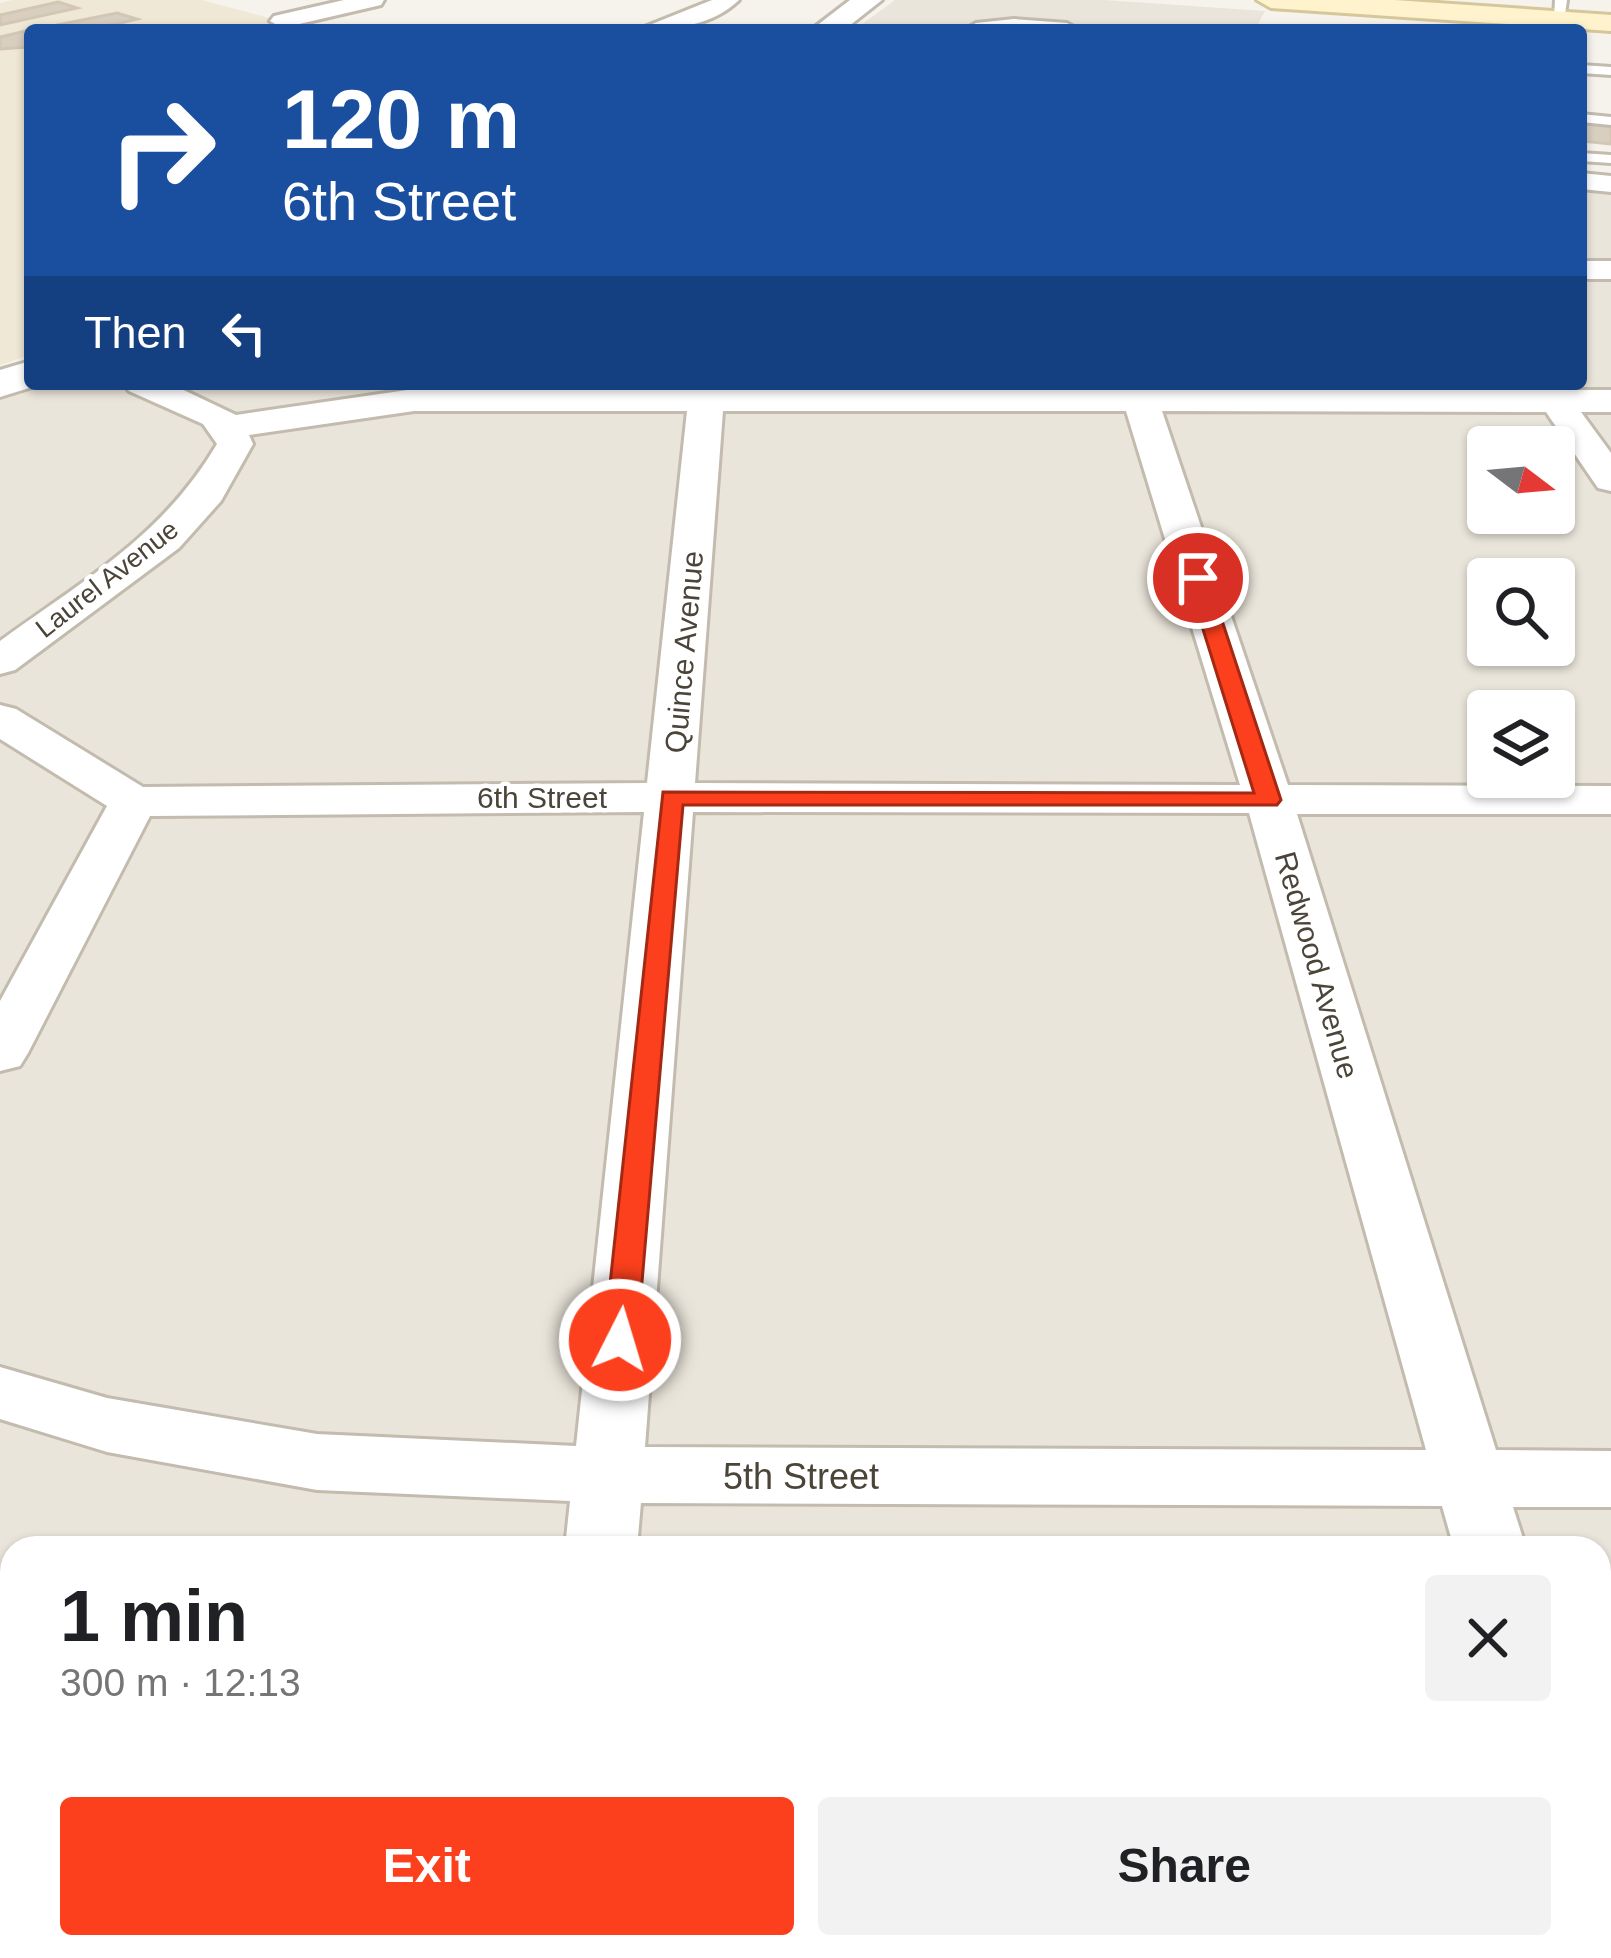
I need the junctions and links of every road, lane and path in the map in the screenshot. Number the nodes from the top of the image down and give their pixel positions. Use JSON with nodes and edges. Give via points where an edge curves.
{"nodes":[{"id":1,"x":373,"y":0,"type":"edge"},
{"id":2,"x":728,"y":0,"type":"edge"},
{"id":3,"x":868,"y":0,"type":"edge"},
{"id":4,"x":1271,"y":0,"type":"edge"},
{"id":5,"x":1366,"y":3,"type":"edge"},
{"id":6,"x":1464,"y":6,"type":"edge"},
{"id":7,"x":1561,"y":10,"type":"edge"},
{"id":8,"x":283,"y":21,"type":"dead end"},
{"id":9,"x":1611,"y":23,"type":"edge"},
{"id":10,"x":670,"y":24,"type":"edge"},
{"id":11,"x":833,"y":24,"type":"edge"},
{"id":12,"x":155,"y":390,"type":"edge"},
{"id":13,"x":1138,"y":393,"type":"edge"},
{"id":14,"x":706,"y":401,"type":"junction"},
{"id":15,"x":1556,"y":401,"type":"junction"},
{"id":16,"x":1611,"y":401,"type":"edge"},
{"id":17,"x":229,"y":427,"type":"junction"},
{"id":18,"x":1611,"y":480,"type":"edge"},
{"id":19,"x":0,"y":661,"type":"edge"},
{"id":20,"x":0,"y":719,"type":"edge"},
{"id":21,"x":671,"y":797,"type":"junction"},
{"id":22,"x":1268,"y":800,"type":"junction"},
{"id":23,"x":1611,"y":800,"type":"edge"},
{"id":24,"x":133,"y":802,"type":"junction"},
{"id":25,"x":0,"y":1053,"type":"edge"},
{"id":26,"x":0,"y":1393,"type":"edge"},
{"id":27,"x":608,"y":1475,"type":"junction"},
{"id":28,"x":1469,"y":1479,"type":"junction"},
{"id":29,"x":1611,"y":1479,"type":"edge"},
{"id":30,"x":602,"y":1536,"type":"edge"},
{"id":31,"x":1486,"y":1536,"type":"edge"}],
"edges":[{"from":1,"to":8,"type":"street"},
{"from":2,"to":10,"type":"street"},
{"from":3,"to":11,"type":"street"},
{"from":4,"to":5,"type":"main road"},
{"from":5,"to":6,"type":"main road"},
{"from":6,"to":7,"type":"main road"},
{"from":7,"to":9,"type":"main road"},
{"from":12,"to":17,"type":"street"},
{"from":13,"to":14,"type":"street"},
{"from":13,"to":15,"type":"street"},
{"from":13,"to":22,"type":"street","name":"Redwood Avenue"},
{"from":14,"to":17,"type":"street","via":[[414,400]]},
{"from":14,"to":21,"type":"street","name":"Quince Avenue"},
{"from":15,"to":16,"type":"street"},
{"from":15,"to":18,"type":"street"},
{"from":17,"to":19,"type":"street","name":"Laurel Avenue","via":[[235,444],[207,494],[165,540]]},
{"from":20,"to":24,"type":"street"},
{"from":21,"to":22,"type":"street","name":"6th Street"},
{"from":21,"to":24,"type":"street","name":"6th Street"},
{"from":21,"to":27,"type":"street","name":"Quince Avenue"},
{"from":22,"to":23,"type":"street","name":"6th Street"},
{"from":22,"to":28,"type":"street","name":"Redwood Avenue"},
{"from":24,"to":25,"type":"street"},
{"from":26,"to":27,"type":"street","name":"5th Street","via":[[106,1425],[317,1462]]},
{"from":27,"to":28,"type":"street","name":"5th Street"},
{"from":27,"to":30,"type":"street","name":"Quince Avenue"},
{"from":28,"to":29,"type":"street","name":"5th Street"},
{"from":28,"to":31,"type":"street","name":"Redwood Avenue"}]}
